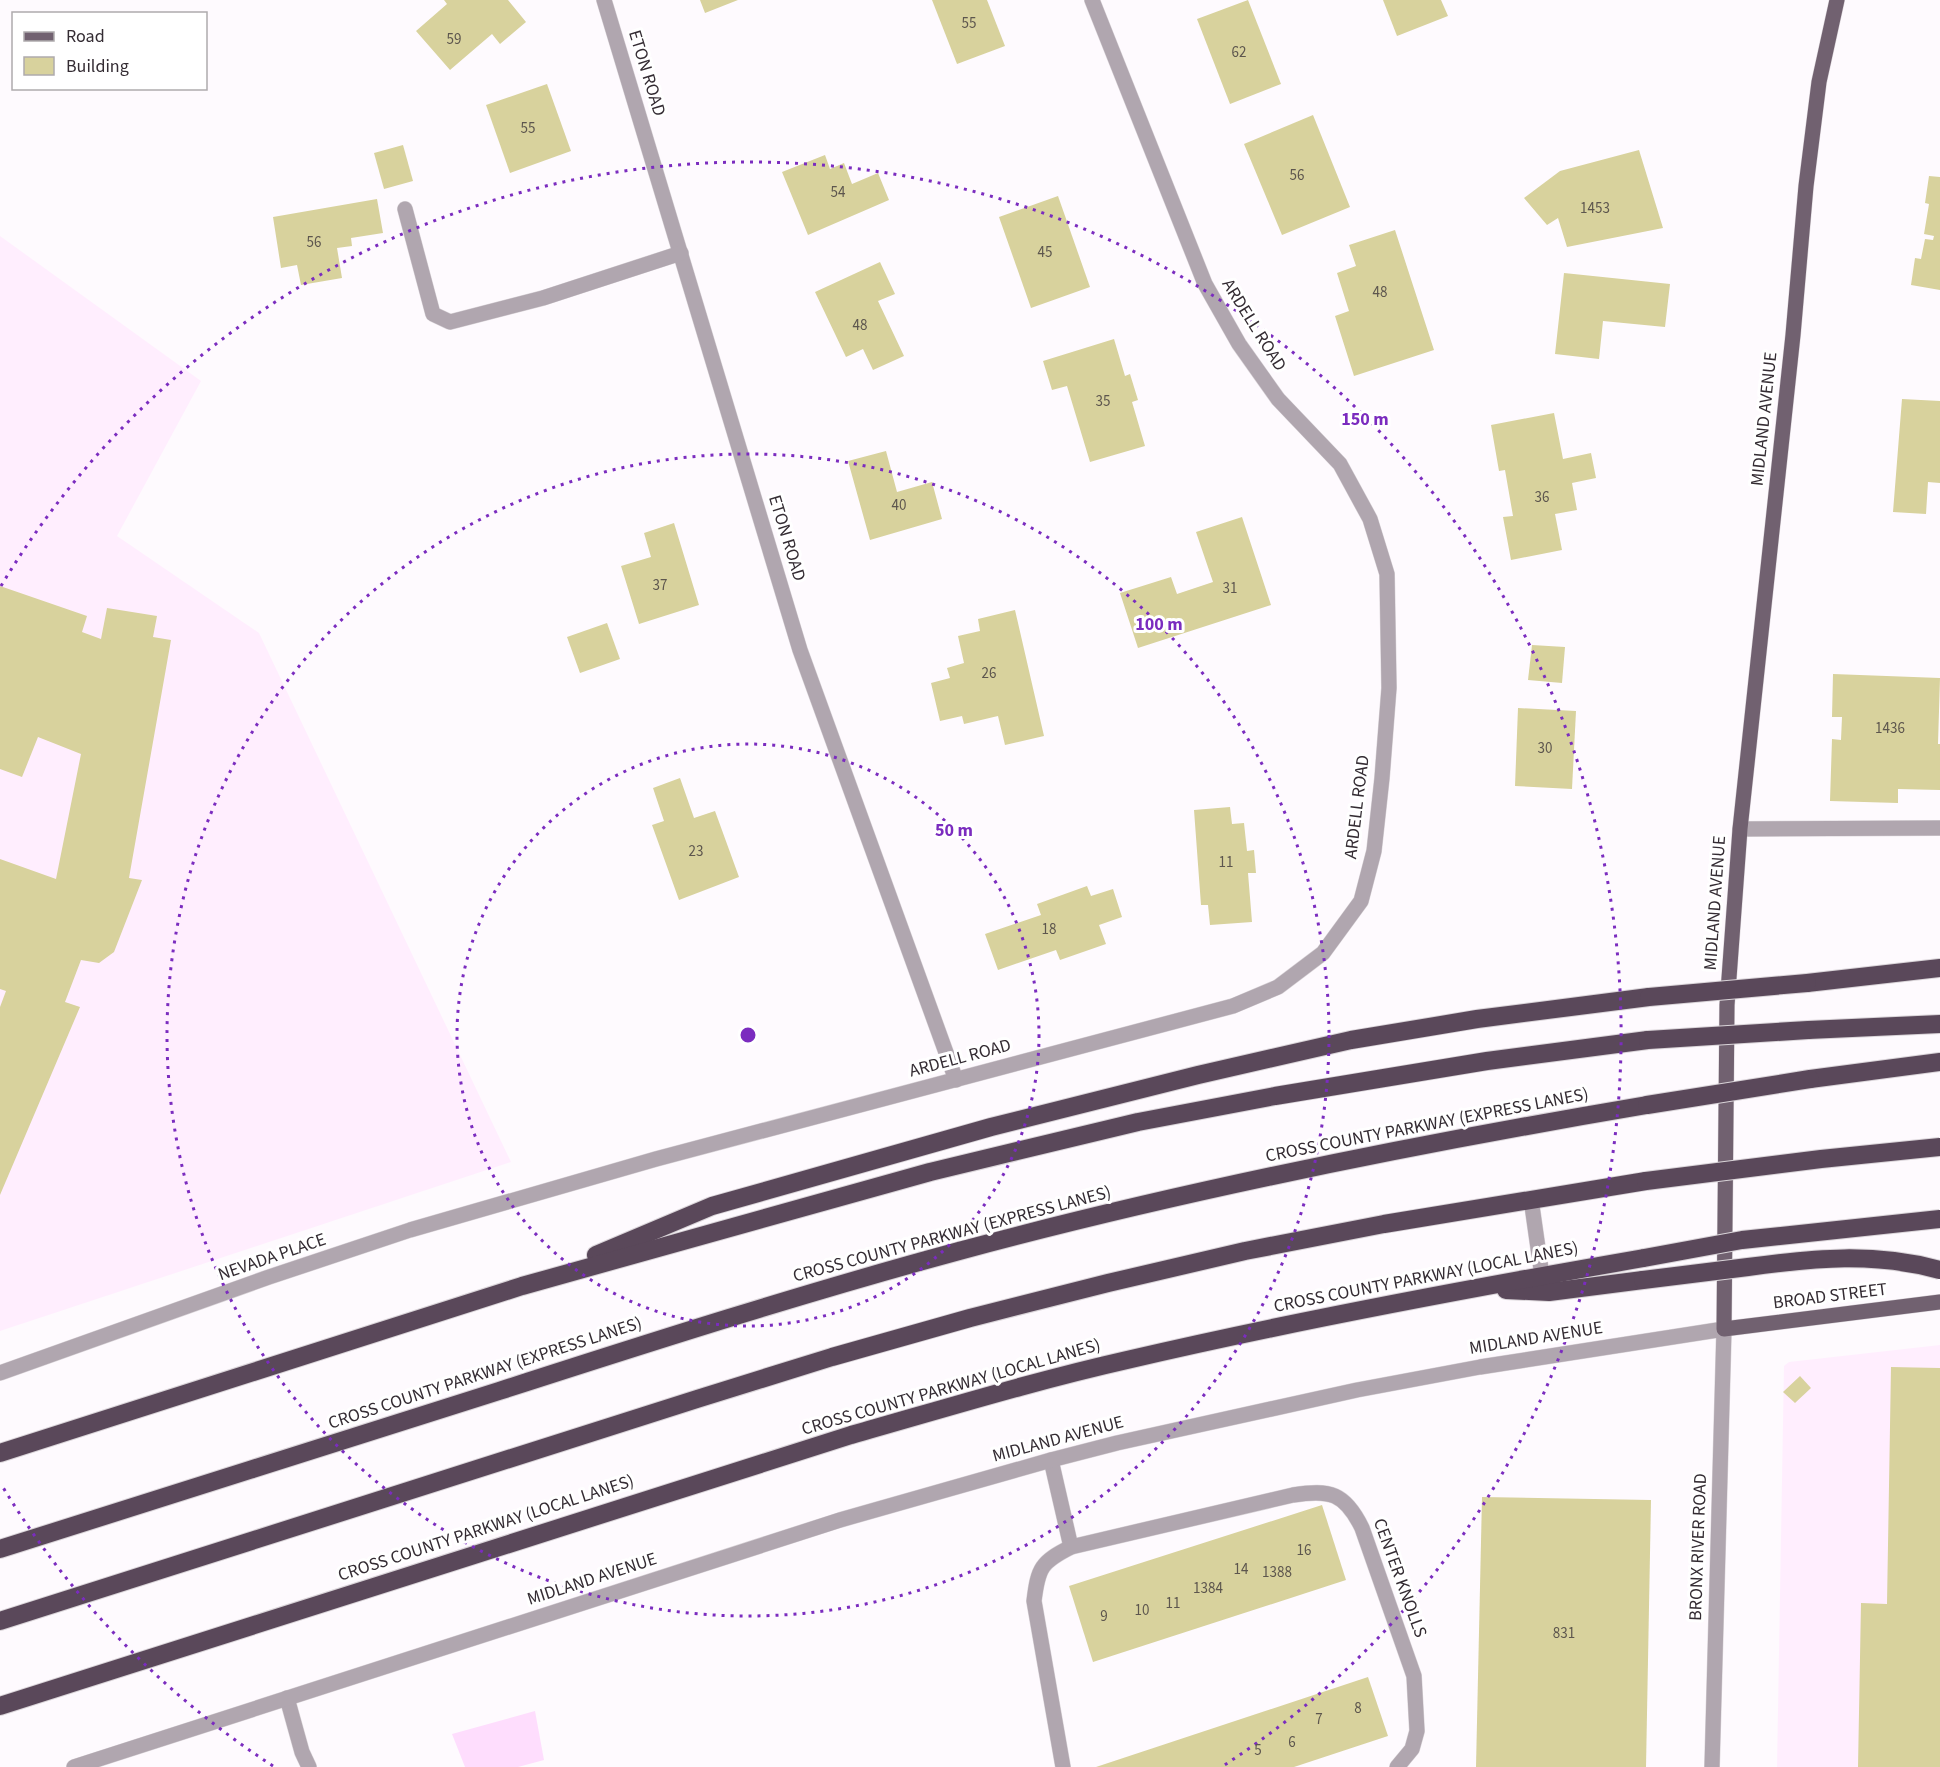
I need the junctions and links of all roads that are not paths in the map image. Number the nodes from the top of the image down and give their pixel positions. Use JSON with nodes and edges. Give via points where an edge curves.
{"nodes":[{"id":1,"x":604,"y":0,"type":"edge"},
{"id":2,"x":1092,"y":0,"type":"edge"},
{"id":3,"x":1837,"y":0,"type":"edge"},
{"id":4,"x":405,"y":209,"type":"dead end"},
{"id":5,"x":681,"y":253,"type":"junction"},
{"id":6,"x":1940,"y":828,"type":"edge"},
{"id":7,"x":1740,"y":829,"type":"junction"},
{"id":8,"x":1940,"y":968,"type":"edge"},
{"id":9,"x":1940,"y":1024,"type":"edge"},
{"id":10,"x":1940,"y":1062,"type":"edge"},
{"id":11,"x":956,"y":1080,"type":"junction"},
{"id":12,"x":1940,"y":1146,"type":"edge"},
{"id":13,"x":560,"y":1186,"type":"joint"},
{"id":14,"x":1531,"y":1198,"type":"junction"},
{"id":15,"x":1940,"y":1219,"type":"edge"},
{"id":16,"x":1940,"y":1270,"type":"edge"},
{"id":17,"x":1542,"y":1276,"type":"junction"},
{"id":18,"x":522,"y":1286,"type":"junction"},
{"id":19,"x":1471,"y":1288,"type":"junction"},
{"id":20,"x":1940,"y":1302,"type":"edge"},
{"id":21,"x":1724,"y":1329,"type":"junction"},
{"id":22,"x":0,"y":1372,"type":"edge"},
{"id":23,"x":0,"y":1453,"type":"edge"},
{"id":24,"x":1051,"y":1460,"type":"junction"},
{"id":25,"x":1071,"y":1547,"type":"junction"},
{"id":26,"x":0,"y":1549,"type":"edge"},
{"id":27,"x":0,"y":1621,"type":"edge"},
{"id":28,"x":287,"y":1698,"type":"junction"},
{"id":29,"x":0,"y":1706,"type":"edge"},
{"id":30,"x":74,"y":1767,"type":"edge"},
{"id":31,"x":309,"y":1767,"type":"edge"},
{"id":32,"x":1062,"y":1767,"type":"edge"},
{"id":33,"x":1397,"y":1767,"type":"edge"},
{"id":34,"x":1712,"y":1767,"type":"edge"}],
"edges":[{"from":1,"to":5,"type":"street","name":"ETON ROAD"},
{"from":2,"to":11,"type":"street","name":"ARDELL ROAD","via":[[1205,284],[1239,344],[1278,399],[1340,464],[1370,519],[1387,574],[1389,688],[1374,851],[1361,901],[1323,953],[1278,987],[1233,1006]]},
{"from":3,"to":7,"type":"main road","name":"MIDLAND AVENUE","via":[[1819,82],[1806,186]]},
{"from":4,"to":5,"type":"street","via":[[433,314],[450,322],[543,298]]},
{"from":5,"to":11,"type":"street","name":"ETON ROAD","via":[[800,650]]},
{"from":6,"to":7,"type":"street"},
{"from":7,"to":21,"type":"main road","name":"MIDLAND AVENUE","via":[[1727,1005]]},
{"from":8,"to":18,"type":"highway","bridge":true,"via":[[1649,997],[1351,1040],[991,1127],[712,1206]]},
{"from":9,"to":18,"type":"highway","bridge":true,"via":[[1648,1040],[1346,1083],[1138,1122],[930,1172]]},
{"from":10,"to":26,"type":"highway","name":"CROSS COUNTY PARKWAY (EXPRESS LANES)","bridge":true,"via":[[1647,1105],[1365,1157],[960,1251],[823,1289]]},
{"from":11,"to":13,"type":"street","name":"ARDELL ROAD"},
{"from":12,"to":14,"type":"highway","bridge":true},
{"from":13,"to":22,"type":"street","name":"NEVADA PLACE","via":[[269,1277]]},
{"from":14,"to":17,"type":"street"},
{"from":14,"to":27,"type":"highway","via":[[1245,1251],[958,1322],[697,1399]]},
{"from":15,"to":17,"type":"highway","name":"CROSS COUNTY PARKWAY (LOCAL LANES)","bridge":true,"via":[[1742,1240]]},
{"from":16,"to":19,"type":"highway","bridge":true,"via":[[1852,1257],[1808,1259],[1549,1292]]},
{"from":17,"to":19,"type":"highway","name":"CROSS COUNTY PARKWAY (LOCAL LANES)"},
{"from":18,"to":23,"type":"highway"},
{"from":19,"to":29,"type":"highway","name":"CROSS COUNTY PARKWAY (LOCAL LANES)","via":[[1125,1360],[851,1434]]},
{"from":20,"to":21,"type":"main road","name":"BROAD STREET"},
{"from":21,"to":24,"type":"street","name":"MIDLAND AVENUE","via":[[1357,1390]]},
{"from":21,"to":34,"type":"street","name":"BRONX RIVER ROAD"},
{"from":24,"to":25,"type":"street"},
{"from":24,"to":28,"type":"street","name":"MIDLAND AVENUE","via":[[840,1520]]},
{"from":25,"to":32,"type":"street","name":"CENTER KNOLLS","via":[[1049,1558],[1037,1576],[1034,1601]]},
{"from":25,"to":33,"type":"street","name":"CENTER KNOLLS","via":[[1293,1495],[1320,1492],[1341,1498],[1362,1528],[1414,1676],[1417,1731],[1412,1749]]},
{"from":28,"to":30,"type":"street","name":"MIDLAND AVENUE"},
{"from":28,"to":31,"type":"street"}]}
